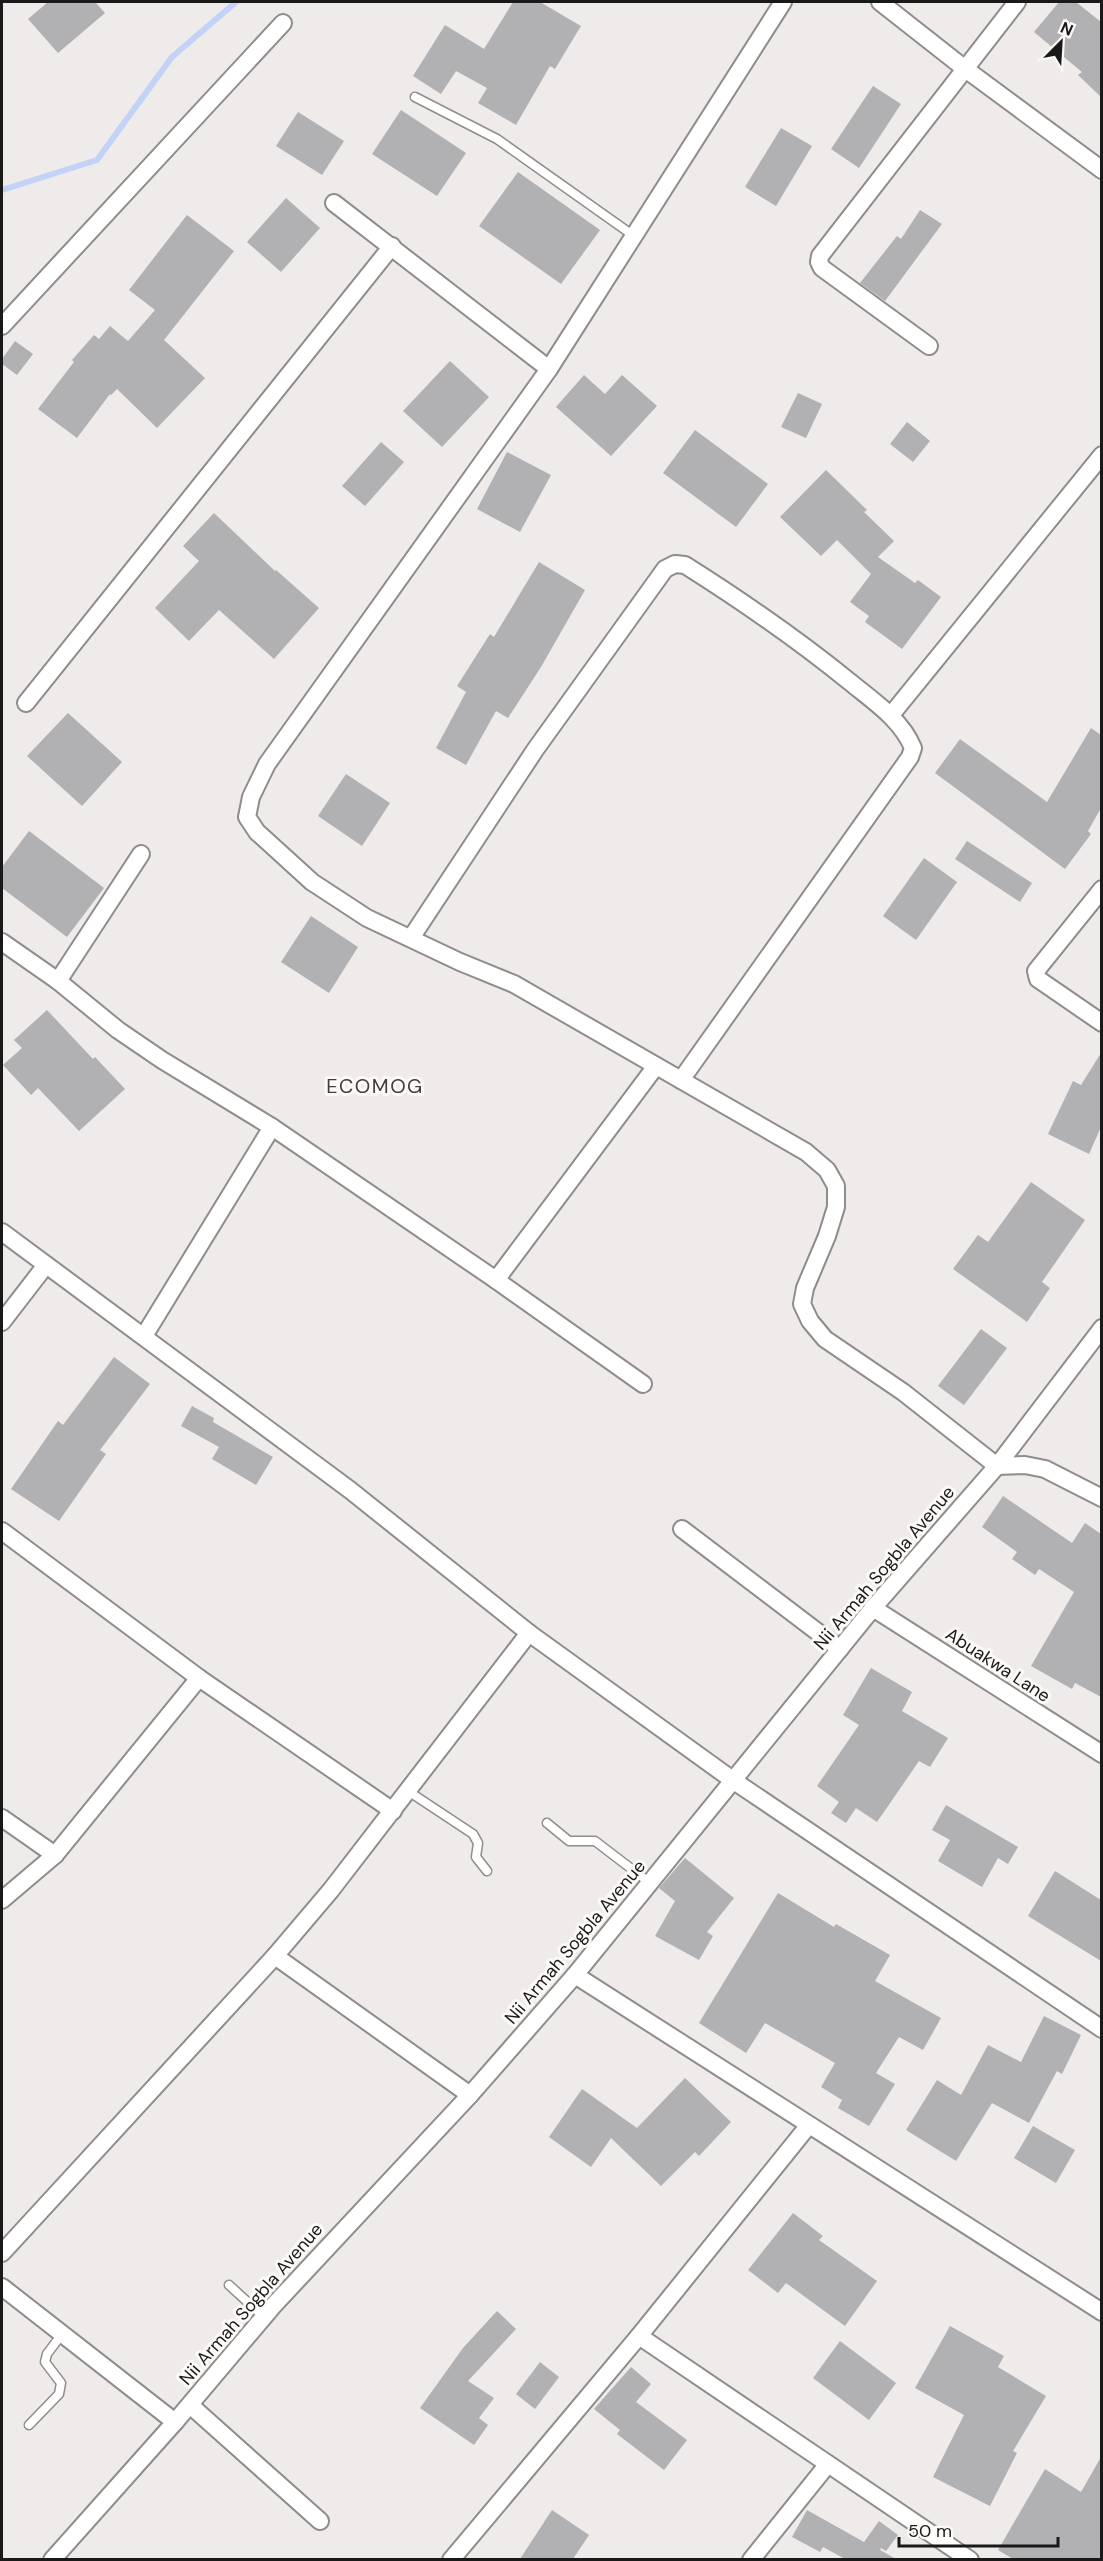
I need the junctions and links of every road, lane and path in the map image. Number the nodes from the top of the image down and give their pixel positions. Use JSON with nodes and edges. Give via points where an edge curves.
{"nodes":[{"id":1,"x":783,"y":2,"type":"edge"},
{"id":2,"x":880,"y":2,"type":"edge"},
{"id":3,"x":1017,"y":2,"type":"edge"},
{"id":4,"x":283,"y":23,"type":"dead end"},
{"id":5,"x":964,"y":68,"type":"junction"},
{"id":6,"x":415,"y":97,"type":"dead end"},
{"id":7,"x":1101,"y":170,"type":"edge"},
{"id":8,"x":334,"y":203,"type":"dead end"},
{"id":9,"x":634,"y":236,"type":"junction"},
{"id":10,"x":392,"y":246,"type":"junction"},
{"id":11,"x":2,"y":326,"type":"edge"},
{"id":12,"x":929,"y":346,"type":"dead end"},
{"id":13,"x":549,"y":369,"type":"junction"},
{"id":14,"x":1101,"y":455,"type":"edge"},
{"id":15,"x":26,"y":703,"type":"dead end"},
{"id":16,"x":891,"y":715,"type":"junction"},
{"id":17,"x":141,"y":854,"type":"dead end"},
{"id":18,"x":1101,"y":889,"type":"edge"},
{"id":19,"x":411,"y":938,"type":"junction"},
{"id":20,"x":2,"y":942,"type":"edge"},
{"id":21,"x":58,"y":981,"type":"junction"},
{"id":22,"x":1101,"y":1023,"type":"edge"},
{"id":23,"x":656,"y":1066,"type":"junction"},
{"id":24,"x":681,"y":1080,"type":"junction"},
{"id":25,"x":272,"y":1127,"type":"junction"},
{"id":26,"x":2,"y":1232,"type":"edge"},
{"id":27,"x":46,"y":1264,"type":"junction"},
{"id":28,"x":496,"y":1280,"type":"junction"},
{"id":29,"x":2,"y":1322,"type":"edge"},
{"id":30,"x":1101,"y":1328,"type":"edge"},
{"id":31,"x":144,"y":1336,"type":"junction"},
{"id":32,"x":643,"y":1384,"type":"dead end"},
{"id":33,"x":997,"y":1466,"type":"junction"},
{"id":34,"x":1101,"y":1498,"type":"edge"},
{"id":35,"x":682,"y":1529,"type":"dead end"},
{"id":36,"x":2,"y":1531,"type":"edge"},
{"id":37,"x":873,"y":1608,"type":"junction"},
{"id":38,"x":529,"y":1634,"type":"junction"},
{"id":39,"x":840,"y":1649,"type":"junction"},
{"id":40,"x":199,"y":1678,"type":"junction"},
{"id":41,"x":1101,"y":1754,"type":"edge"},
{"id":42,"x":734,"y":1781,"type":"junction"},
{"id":43,"x":408,"y":1791,"type":"junction"},
{"id":44,"x":393,"y":1810,"type":"junction"},
{"id":45,"x":2,"y":1818,"type":"edge"},
{"id":46,"x":547,"y":1823,"type":"dead end"},
{"id":47,"x":54,"y":1855,"type":"junction"},
{"id":48,"x":487,"y":1871,"type":"dead end"},
{"id":49,"x":650,"y":1883,"type":"junction"},
{"id":50,"x":2,"y":1900,"type":"edge"},
{"id":51,"x":274,"y":1956,"type":"junction"},
{"id":52,"x":575,"y":1975,"type":"junction"},
{"id":53,"x":1101,"y":2029,"type":"edge"},
{"id":54,"x":470,"y":2095,"type":"junction"},
{"id":55,"x":809,"y":2125,"type":"junction"},
{"id":56,"x":2,"y":2253,"type":"edge"},
{"id":57,"x":229,"y":2285,"type":"dead end"},
{"id":58,"x":2,"y":2287,"type":"edge"},
{"id":59,"x":1101,"y":2312,"type":"edge"},
{"id":60,"x":264,"y":2317,"type":"junction"},
{"id":61,"x":62,"y":2334,"type":"junction"},
{"id":62,"x":639,"y":2336,"type":"junction"},
{"id":63,"x":190,"y":2405,"type":"junction"},
{"id":64,"x":175,"y":2422,"type":"junction"},
{"id":65,"x":29,"y":2425,"type":"dead end"},
{"id":66,"x":828,"y":2464,"type":"junction"},
{"id":67,"x":320,"y":2521,"type":"dead end"},
{"id":68,"x":52,"y":2559,"type":"edge"},
{"id":69,"x":451,"y":2559,"type":"edge"},
{"id":70,"x":751,"y":2559,"type":"edge"},
{"id":71,"x":970,"y":2559,"type":"edge"}],
"edges":[{"from":1,"to":9,"type":"street"},
{"from":2,"to":5,"type":"street"},
{"from":3,"to":5,"type":"street"},
{"from":4,"to":11,"type":"street"},
{"from":5,"to":7,"type":"street"},
{"from":5,"to":12,"type":"street","via":[[819,262]]},
{"from":6,"to":9,"type":"lane","via":[[497,139]]},
{"from":8,"to":10,"type":"street"},
{"from":9,"to":13,"type":"street"},
{"from":10,"to":13,"type":"street"},
{"from":10,"to":15,"type":"street"},
{"from":13,"to":19,"type":"street","via":[[267,764],[251,797],[247,817],[277,852],[312,882],[367,918]]},
{"from":14,"to":16,"type":"street"},
{"from":16,"to":19,"type":"street","via":[[764,615],[685,565],[675,564],[665,569],[535,750]]},
{"from":16,"to":24,"type":"street","via":[[909,739],[913,748],[910,757]]},
{"from":17,"to":21,"type":"street"},
{"from":18,"to":22,"type":"street","via":[[1036,971],[1038,979]]},
{"from":19,"to":23,"type":"street","via":[[514,984]]},
{"from":20,"to":21,"type":"street"},
{"from":21,"to":25,"type":"street","via":[[118,1030]]},
{"from":23,"to":24,"type":"street"},
{"from":23,"to":28,"type":"street"},
{"from":24,"to":33,"type":"street","via":[[796,1146],[827,1170],[836,1186],[836,1207],[805,1288],[802,1304],[810,1321],[825,1339],[903,1392]]},
{"from":25,"to":28,"type":"street"},
{"from":25,"to":31,"type":"street"},
{"from":26,"to":27,"type":"street"},
{"from":27,"to":29,"type":"street"},
{"from":27,"to":31,"type":"street"},
{"from":28,"to":32,"type":"street"},
{"from":30,"to":33,"type":"street","name":"Nii Armah Sogbla Avenue"},
{"from":31,"to":38,"type":"street","via":[[350,1491]]},
{"from":33,"to":34,"type":"street","via":[[1046,1469]]},
{"from":33,"to":37,"type":"street","name":"Nii Armah Sogbla Avenue"},
{"from":35,"to":39,"type":"street"},
{"from":36,"to":40,"type":"street"},
{"from":37,"to":39,"type":"street","name":"Nii Armah Sogbla Avenue"},
{"from":37,"to":41,"type":"street","name":"Abuakwa Lane"},
{"from":38,"to":42,"type":"street"},
{"from":38,"to":43,"type":"street"},
{"from":39,"to":42,"type":"street","name":"Nii Armah Sogbla Avenue"},
{"from":40,"to":44,"type":"street"},
{"from":40,"to":47,"type":"street"},
{"from":42,"to":49,"type":"street","name":"Nii Armah Sogbla Avenue"},
{"from":42,"to":53,"type":"street"},
{"from":43,"to":44,"type":"street"},
{"from":43,"to":48,"type":"lane","via":[[473,1834],[478,1844],[476,1857]]},
{"from":44,"to":51,"type":"street"},
{"from":45,"to":47,"type":"street"},
{"from":46,"to":49,"type":"lane","via":[[569,1841],[595,1840]]},
{"from":47,"to":50,"type":"street"},
{"from":49,"to":52,"type":"street","name":"Nii Armah Sogbla Avenue"},
{"from":51,"to":54,"type":"street"},
{"from":51,"to":56,"type":"street"},
{"from":52,"to":54,"type":"street","name":"Nii Armah Sogbla Avenue"},
{"from":52,"to":55,"type":"street"},
{"from":54,"to":60,"type":"street","name":"Nii Armah Sogbla Avenue"},
{"from":55,"to":59,"type":"street"},
{"from":55,"to":62,"type":"street"},
{"from":57,"to":60,"type":"lane"},
{"from":58,"to":61,"type":"street"},
{"from":60,"to":63,"type":"street","name":"Nii Armah Sogbla Avenue"},
{"from":61,"to":64,"type":"street"},
{"from":61,"to":65,"type":"lane","via":[[45,2362],[61,2383],[59,2394]]},
{"from":62,"to":66,"type":"street"},
{"from":62,"to":69,"type":"street"},
{"from":63,"to":64,"type":"street","name":"Nii Armah Sogbla Avenue"},
{"from":63,"to":67,"type":"street"},
{"from":64,"to":68,"type":"street","name":"Nii Armah Sogbla Avenue"},
{"from":66,"to":70,"type":"street"},
{"from":66,"to":71,"type":"street"}]}
